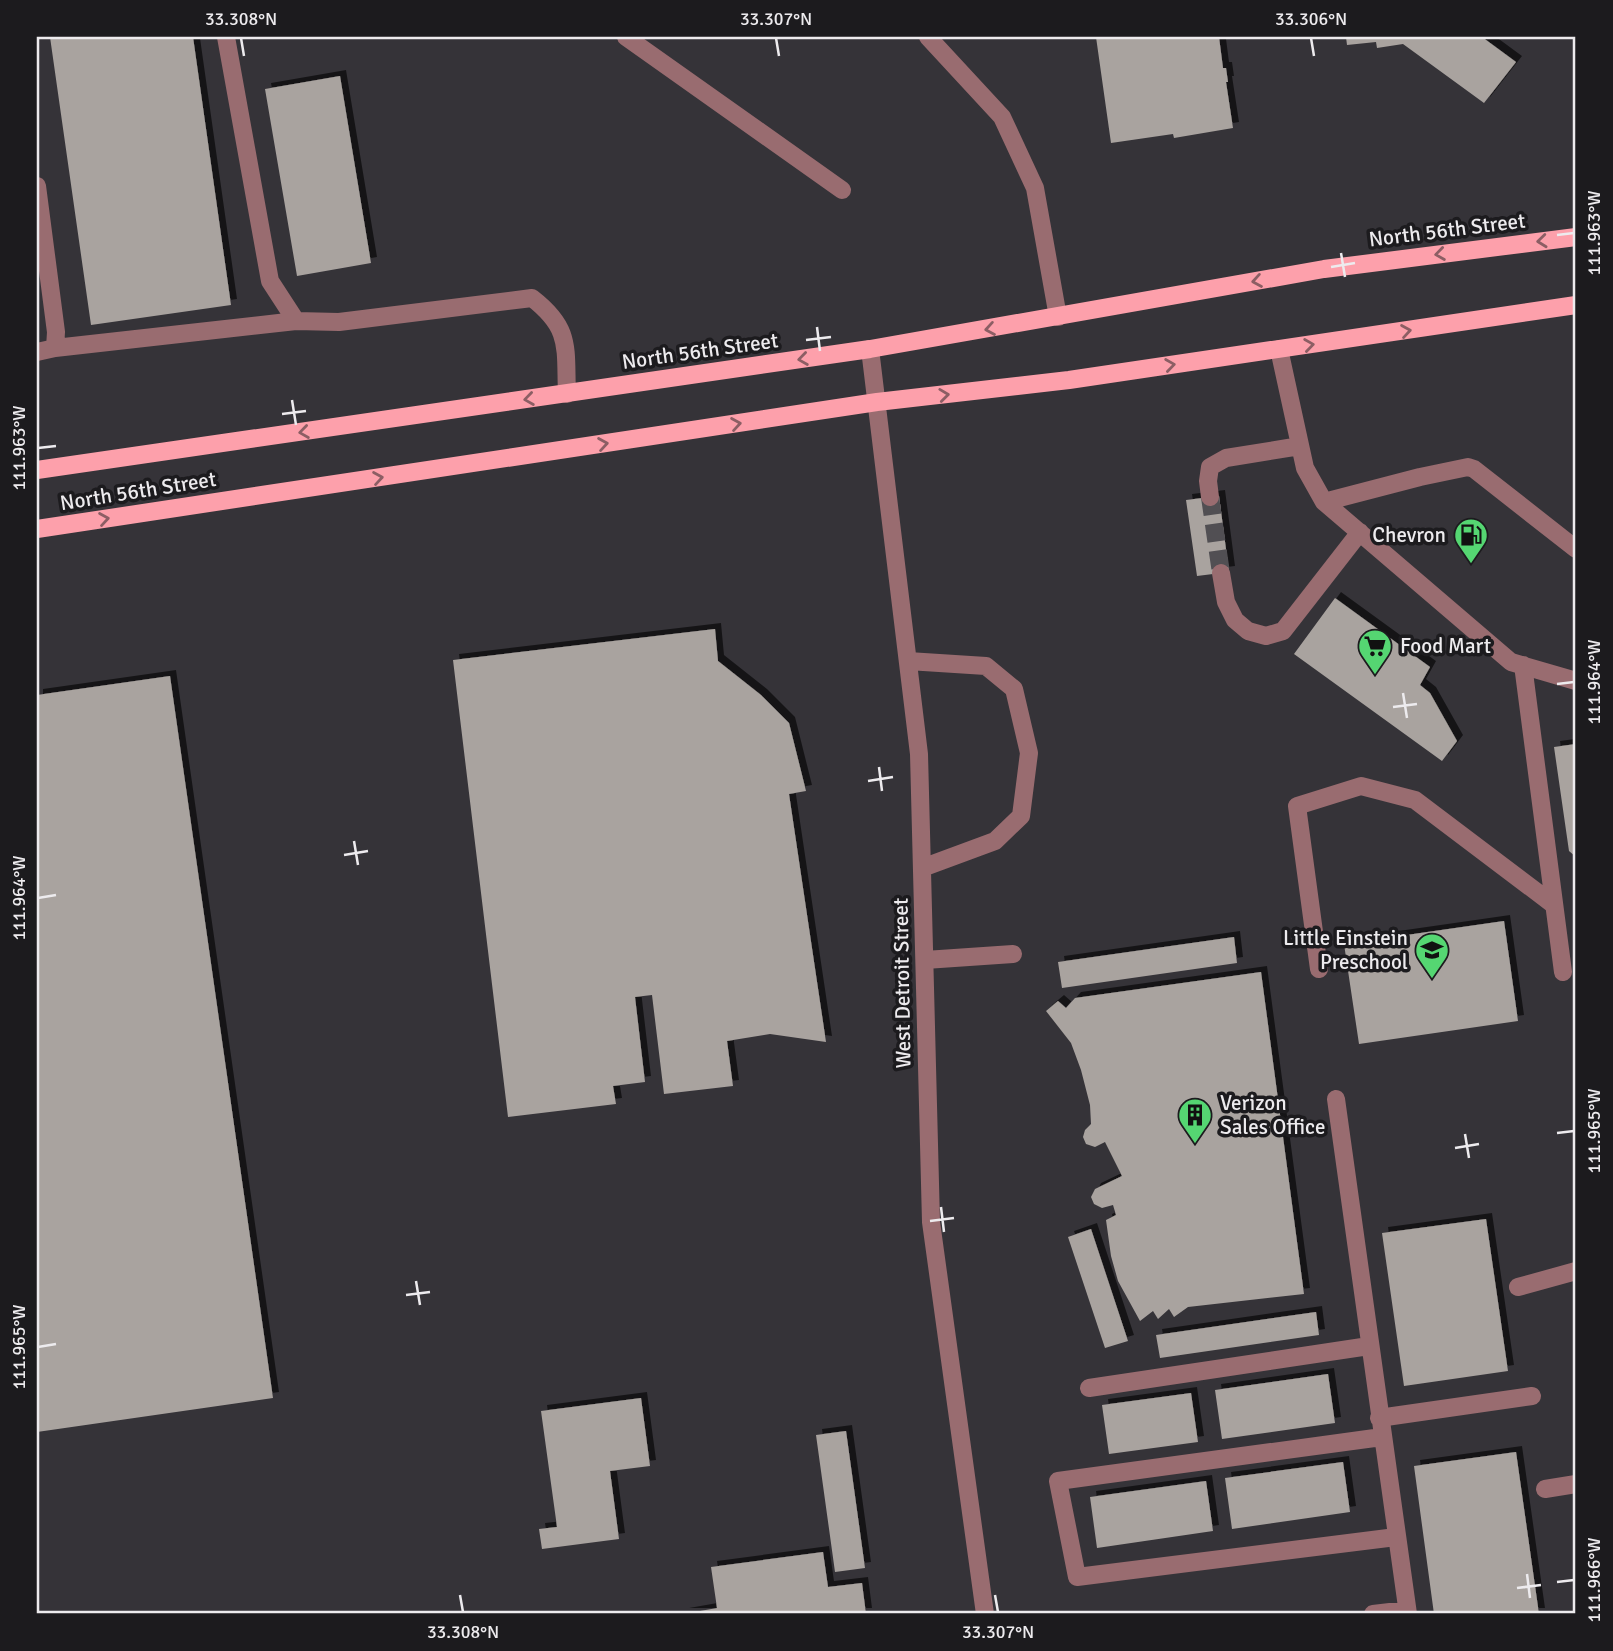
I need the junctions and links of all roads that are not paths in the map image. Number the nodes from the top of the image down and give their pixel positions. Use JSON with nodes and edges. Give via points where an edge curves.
{"nodes":[{"id":1,"x":226,"y":37,"type":"edge"},
{"id":2,"x":626,"y":37,"type":"edge"},
{"id":3,"x":928,"y":37,"type":"edge"},
{"id":4,"x":37,"y":186,"type":"edge"},
{"id":5,"x":842,"y":190,"type":"dead end"},
{"id":6,"x":1576,"y":237,"type":"edge"},
{"id":7,"x":1576,"y":305,"type":"edge"},
{"id":8,"x":1058,"y":317,"type":"junction"},
{"id":9,"x":296,"y":321,"type":"junction"},
{"id":10,"x":55,"y":348,"type":"junction"},
{"id":11,"x":870,"y":349,"type":"junction"},
{"id":12,"x":1279,"y":349,"type":"junction"},
{"id":13,"x":37,"y":352,"type":"edge"},
{"id":14,"x":567,"y":394,"type":"junction"},
{"id":15,"x":877,"y":402,"type":"junction"},
{"id":16,"x":1300,"y":446,"type":"junction"},
{"id":17,"x":37,"y":470,"type":"edge"},
{"id":18,"x":1210,"y":497,"type":"tunnel mouth"},
{"id":19,"x":1324,"y":502,"type":"junction"},
{"id":20,"x":37,"y":529,"type":"edge"},
{"id":21,"x":1360,"y":532,"type":"junction"},
{"id":22,"x":1576,"y":549,"type":"edge"},
{"id":23,"x":1221,"y":573,"type":"tunnel mouth"},
{"id":24,"x":908,"y":661,"type":"junction"},
{"id":25,"x":1523,"y":666,"type":"junction"},
{"id":26,"x":1576,"y":681,"type":"edge"},
{"id":27,"x":922,"y":868,"type":"junction"},
{"id":28,"x":1554,"y":905,"type":"junction"},
{"id":29,"x":1013,"y":954,"type":"dead end"},
{"id":30,"x":925,"y":960,"type":"junction"},
{"id":31,"x":1319,"y":968,"type":"dead end"},
{"id":32,"x":1563,"y":972,"type":"dead end"},
{"id":33,"x":1336,"y":1099,"type":"dead end"},
{"id":34,"x":1576,"y":1271,"type":"edge"},
{"id":35,"x":1518,"y":1287,"type":"dead end"},
{"id":36,"x":1369,"y":1346,"type":"junction"},
{"id":37,"x":1089,"y":1388,"type":"dead end"},
{"id":38,"x":1532,"y":1396,"type":"dead end"},
{"id":39,"x":1379,"y":1418,"type":"junction"},
{"id":40,"x":1382,"y":1437,"type":"junction"},
{"id":41,"x":1576,"y":1484,"type":"edge"},
{"id":42,"x":1545,"y":1489,"type":"dead end"},
{"id":43,"x":1396,"y":1537,"type":"junction"},
{"id":44,"x":1408,"y":1612,"type":"edge"},
{"id":45,"x":985,"y":1614,"type":"edge"},
{"id":46,"x":1373,"y":1614,"type":"edge"}],
"edges":[{"from":1,"to":9,"type":"street","via":[[270,281]]},
{"from":2,"to":5,"type":"street"},
{"from":3,"to":8,"type":"street","via":[[1002,117],[1035,188]]},
{"from":4,"to":10,"type":"street"},
{"from":6,"to":8,"type":"main road","name":"North 56th Street","one_way":true,"via":[[1324,269]]},
{"from":12,"to":7,"type":"main road","name":"North 56th Street","one_way":true},
{"from":8,"to":11,"type":"main road","name":"North 56th Street","one_way":true},
{"from":9,"to":10,"type":"street"},
{"from":9,"to":14,"type":"street","via":[[339,322],[533,298],[549,311],[565,337]]},
{"from":10,"to":13,"type":"street"},
{"from":11,"to":14,"type":"main road","name":"North 56th Street","one_way":true},
{"from":11,"to":15,"type":"street","name":"West Detroit Street"},
{"from":15,"to":12,"type":"main road","name":"North 56th Street","one_way":true},
{"from":12,"to":16,"type":"street"},
{"from":14,"to":17,"type":"main road","name":"North 56th Street","one_way":true},
{"from":20,"to":15,"type":"main road","name":"North 56th Street","one_way":true},
{"from":15,"to":24,"type":"street","name":"West Detroit Street"},
{"from":16,"to":18,"type":"street","via":[[1226,458],[1210,467]]},
{"from":16,"to":19,"type":"street","via":[[1305,468]]},
{"from":19,"to":21,"type":"street"},
{"from":19,"to":22,"type":"street","via":[[1468,467]]},
{"from":21,"to":23,"type":"street","via":[[1283,631],[1266,636],[1248,631],[1235,620]]},
{"from":21,"to":25,"type":"street","via":[[1511,662]]},
{"from":24,"to":27,"type":"street","name":"West Detroit Street","via":[[919,754]]},
{"from":24,"to":27,"type":"street","via":[[986,666],[1014,689],[1029,752],[1021,817],[996,841]]},
{"from":25,"to":26,"type":"street"},
{"from":25,"to":28,"type":"street"},
{"from":27,"to":30,"type":"street","name":"West Detroit Street"},
{"from":28,"to":31,"type":"street","via":[[1415,800],[1361,786],[1297,806]]},
{"from":28,"to":32,"type":"street"},
{"from":29,"to":30,"type":"street"},
{"from":30,"to":45,"type":"street","name":"West Detroit Street","via":[[931,1222]]},
{"from":33,"to":36,"type":"street"},
{"from":34,"to":35,"type":"street"},
{"from":36,"to":37,"type":"street"},
{"from":36,"to":39,"type":"street"},
{"from":38,"to":39,"type":"street"},
{"from":39,"to":40,"type":"street"},
{"from":40,"to":43,"type":"street"},
{"from":40,"to":43,"type":"street","via":[[1058,1481],[1077,1577]]},
{"from":41,"to":42,"type":"street"},
{"from":43,"to":44,"type":"street"},
{"from":44,"to":46,"type":"street"}]}
